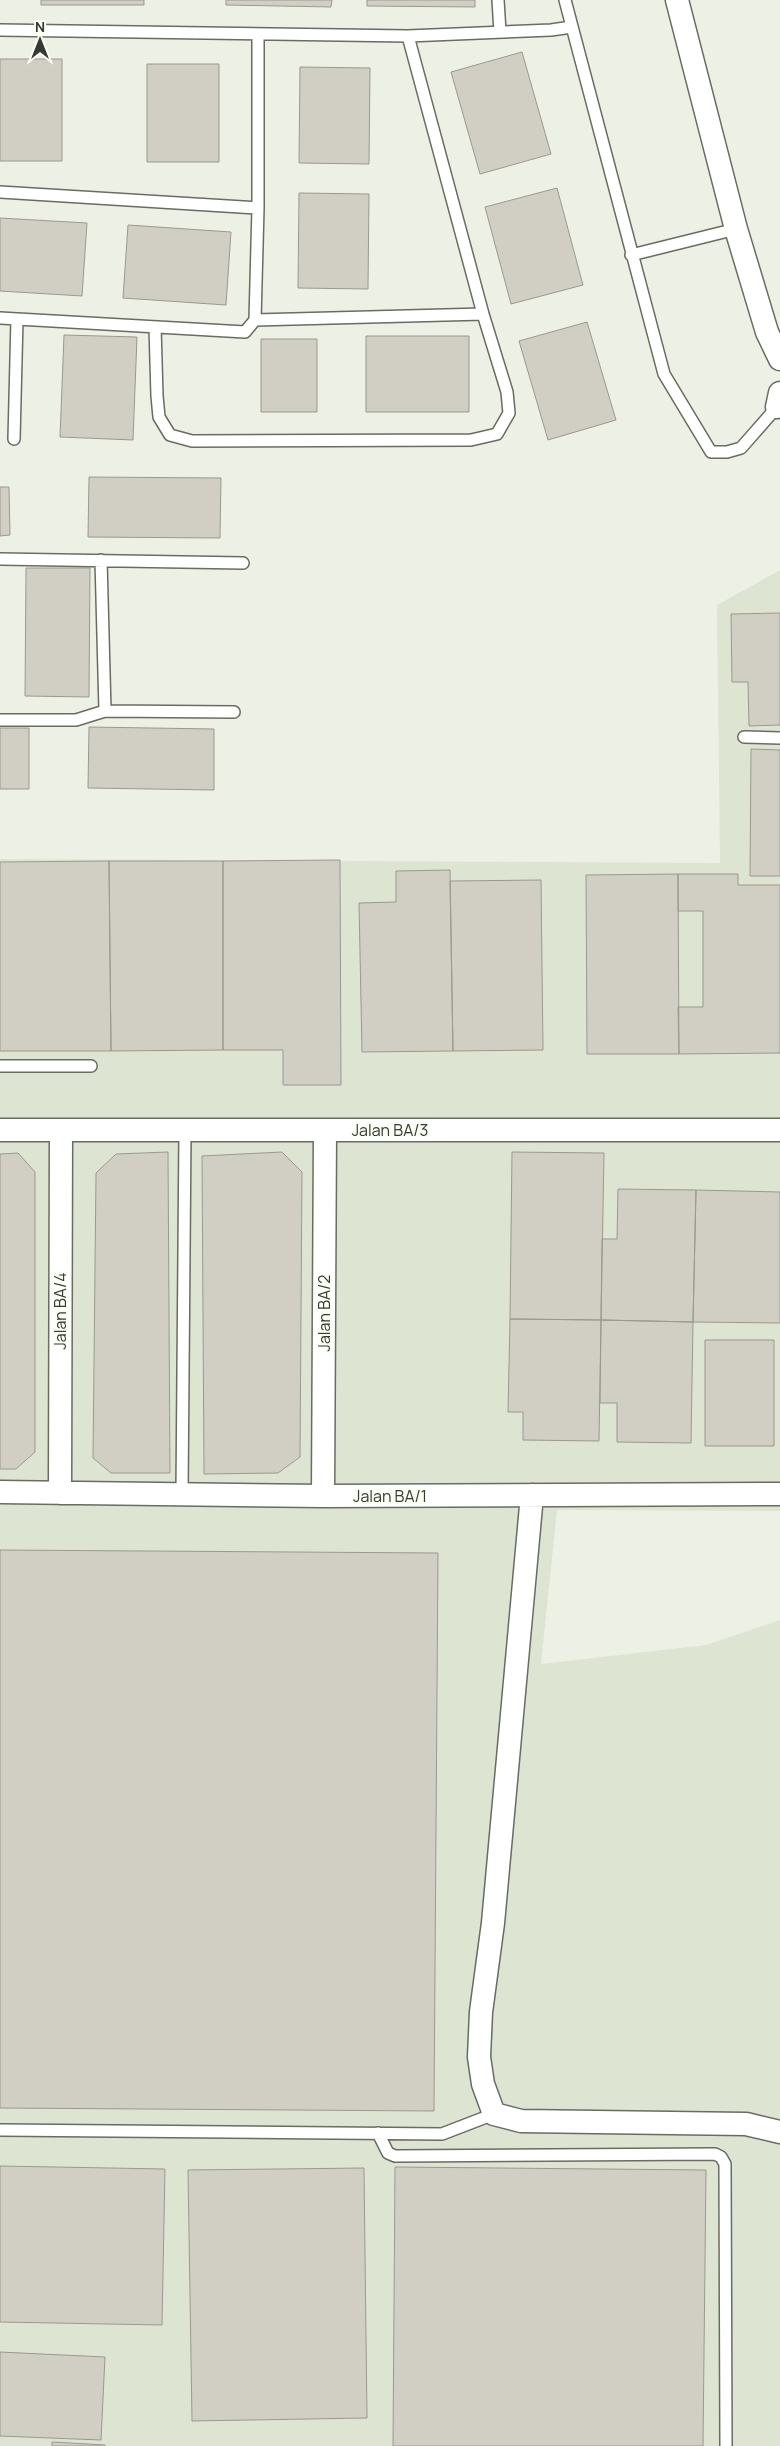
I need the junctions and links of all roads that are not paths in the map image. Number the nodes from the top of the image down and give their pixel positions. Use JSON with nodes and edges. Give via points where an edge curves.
{"nodes":[{"id":1,"x":498,"y":0,"type":"edge"},
{"id":2,"x":565,"y":0,"type":"edge"},
{"id":3,"x":677,"y":0,"type":"edge"},
{"id":4,"x":572,"y":26,"type":"junction"},
{"id":5,"x":0,"y":30,"type":"edge"},
{"id":6,"x":500,"y":32,"type":"junction"},
{"id":7,"x":258,"y":34,"type":"junction"},
{"id":8,"x":408,"y":36,"type":"junction"},
{"id":9,"x":0,"y":192,"type":"edge"},
{"id":10,"x":258,"y":208,"type":"junction"},
{"id":11,"x":736,"y":228,"type":"junction"},
{"id":12,"x":631,"y":255,"type":"junction"},
{"id":13,"x":483,"y":314,"type":"junction"},
{"id":14,"x":0,"y":318,"type":"edge"},
{"id":15,"x":17,"y":319,"type":"junction"},
{"id":16,"x":255,"y":320,"type":"junction"},
{"id":17,"x":155,"y":327,"type":"junction"},
{"id":18,"x":780,"y":359,"type":"edge"},
{"id":19,"x":778,"y":400,"type":"edge"},
{"id":20,"x":14,"y":439,"type":"dead end"},
{"id":21,"x":0,"y":559,"type":"edge"},
{"id":22,"x":101,"y":560,"type":"junction"},
{"id":23,"x":242,"y":562,"type":"dead end"},
{"id":24,"x":106,"y":711,"type":"junction"},
{"id":25,"x":234,"y":712,"type":"dead end"},
{"id":26,"x":0,"y":720,"type":"edge"},
{"id":27,"x":744,"y":737,"type":"dead end"},
{"id":28,"x":780,"y":738,"type":"edge"},
{"id":29,"x":0,"y":1066,"type":"edge"},
{"id":30,"x":91,"y":1066,"type":"dead end"},
{"id":31,"x":0,"y":1130,"type":"edge"},
{"id":32,"x":61,"y":1130,"type":"junction"},
{"id":33,"x":185,"y":1130,"type":"junction"},
{"id":34,"x":325,"y":1130,"type":"junction"},
{"id":35,"x":780,"y":1130,"type":"edge"},
{"id":36,"x":0,"y":1492,"type":"edge"},
{"id":37,"x":60,"y":1492,"type":"junction"},
{"id":38,"x":182,"y":1494,"type":"junction"},
{"id":39,"x":780,"y":1494,"type":"edge"},
{"id":40,"x":532,"y":1495,"type":"junction"},
{"id":41,"x":323,"y":1496,"type":"junction"},
{"id":42,"x":494,"y":2114,"type":"junction"},
{"id":43,"x":0,"y":2130,"type":"edge"},
{"id":44,"x":780,"y":2132,"type":"edge"},
{"id":45,"x":378,"y":2133,"type":"junction"},
{"id":46,"x":726,"y":2446,"type":"edge"}],
"edges":[{"from":1,"to":6,"type":"lane"},
{"from":2,"to":4,"type":"lane"},
{"from":3,"to":11,"type":"street"},
{"from":4,"to":6,"type":"lane"},
{"from":4,"to":12,"type":"lane"},
{"from":5,"to":7,"type":"lane"},
{"from":6,"to":8,"type":"lane"},
{"from":7,"to":8,"type":"lane"},
{"from":7,"to":10,"type":"lane"},
{"from":8,"to":13,"type":"lane"},
{"from":9,"to":10,"type":"lane"},
{"from":10,"to":16,"type":"lane"},
{"from":11,"to":12,"type":"lane"},
{"from":11,"to":18,"type":"street","via":[[767,332]]},
{"from":12,"to":19,"type":"lane","via":[[664,374],[711,452],[741,448]]},
{"from":13,"to":16,"type":"lane"},
{"from":13,"to":17,"type":"lane","via":[[507,392],[509,414],[497,434],[471,440],[192,441],[170,434],[159,417]]},
{"from":14,"to":15,"type":"lane"},
{"from":15,"to":17,"type":"lane"},
{"from":15,"to":20,"type":"lane"},
{"from":16,"to":17,"type":"lane","via":[[244,332]]},
{"from":21,"to":22,"type":"lane"},
{"from":22,"to":23,"type":"lane"},
{"from":22,"to":24,"type":"lane"},
{"from":24,"to":25,"type":"lane"},
{"from":24,"to":26,"type":"lane","via":[[76,720]]},
{"from":27,"to":28,"type":"lane"},
{"from":29,"to":30,"type":"lane"},
{"from":31,"to":32,"type":"street","name":"Jalan BA/3"},
{"from":32,"to":33,"type":"street","name":"Jalan BA/3"},
{"from":32,"to":37,"type":"street","name":"Jalan BA/4"},
{"from":33,"to":34,"type":"street","name":"Jalan BA/3"},
{"from":33,"to":38,"type":"lane"},
{"from":34,"to":35,"type":"street","name":"Jalan BA/3"},
{"from":34,"to":41,"type":"street","name":"Jalan BA/2"},
{"from":36,"to":37,"type":"street","name":"Jalan BA/1"},
{"from":37,"to":38,"type":"street","name":"Jalan BA/1"},
{"from":38,"to":41,"type":"street","name":"Jalan BA/1"},
{"from":39,"to":40,"type":"street","name":"Jalan BA/1"},
{"from":40,"to":41,"type":"street","name":"Jalan BA/1"},
{"from":40,"to":42,"type":"street","via":[[481,2021],[479,2057],[483,2084]]},
{"from":42,"to":44,"type":"street","via":[[521,2121],[746,2124]]},
{"from":42,"to":45,"type":"lane","via":[[442,2134]]},
{"from":43,"to":45,"type":"lane"},
{"from":45,"to":46,"type":"lane","via":[[388,2152],[395,2156],[715,2154],[722,2157],[725,2164]]}]}
